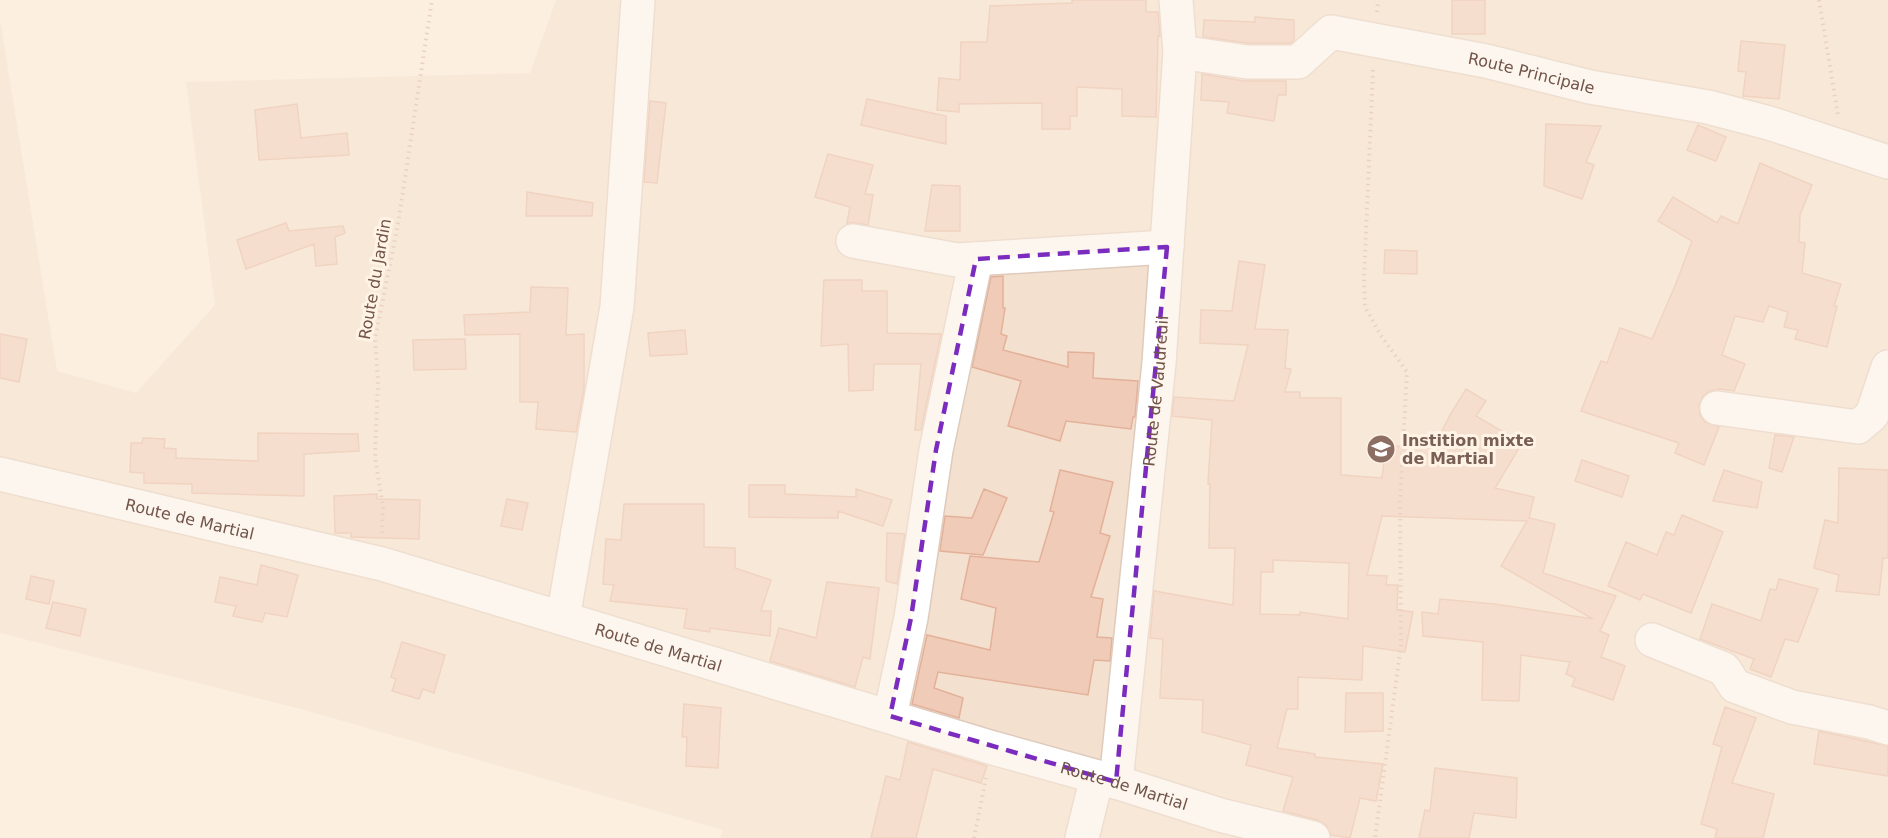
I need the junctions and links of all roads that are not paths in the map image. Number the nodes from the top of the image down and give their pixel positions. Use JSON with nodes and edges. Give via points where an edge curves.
{"nodes":[{"id":1,"x":638,"y":0,"type":"edge"},
{"id":2,"x":1176,"y":0,"type":"edge"},
{"id":3,"x":1180,"y":52,"type":"junction"},
{"id":4,"x":1888,"y":162,"type":"edge"},
{"id":5,"x":854,"y":241,"type":"dead end"},
{"id":6,"x":1167,"y":247,"type":"junction"},
{"id":7,"x":976,"y":259,"type":"junction"},
{"id":8,"x":1888,"y":367,"type":"edge"},
{"id":9,"x":1717,"y":408,"type":"dead end"},
{"id":10,"x":0,"y":474,"type":"edge"},
{"id":11,"x":563,"y":618,"type":"junction"},
{"id":12,"x":1652,"y":640,"type":"dead end"},
{"id":13,"x":890,"y":717,"type":"junction"},
{"id":14,"x":1888,"y":728,"type":"edge"},
{"id":15,"x":1106,"y":779,"type":"junction"},
{"id":16,"x":1082,"y":838,"type":"edge"},
{"id":17,"x":1312,"y":838,"type":"edge"}],
"edges":[{"from":1,"to":11,"type":"street","via":[[617,307]]},
{"from":2,"to":3,"type":"street","name":"Route de Vaudreuil"},
{"from":3,"to":4,"type":"street","name":"Route Principale","via":[[1247,62],[1298,62],[1331,32],[1590,87],[1708,107]]},
{"from":3,"to":6,"type":"street","name":"Route de Vaudreuil"},
{"from":5,"to":7,"type":"street","via":[[957,260]]},
{"from":6,"to":7,"type":"street"},
{"from":6,"to":15,"type":"street","name":"Route de Vaudreuil","via":[[1159,363]]},
{"from":7,"to":13,"type":"street","via":[[936,450],[911,618]]},
{"from":8,"to":9,"type":"street","via":[[1872,415],[1858,427]]},
{"from":10,"to":11,"type":"street","name":"Route de Martial","via":[[382,564]]},
{"from":11,"to":13,"type":"street","name":"Route de Martial"},
{"from":12,"to":14,"type":"street","via":[[1724,669],[1735,686],[1745,690],[1792,707]]},
{"from":13,"to":15,"type":"street","name":"Route de Martial"},
{"from":15,"to":16,"type":"street","name":"Route de Vaudreuil"},
{"from":15,"to":17,"type":"street","name":"Route de Martial"}]}
